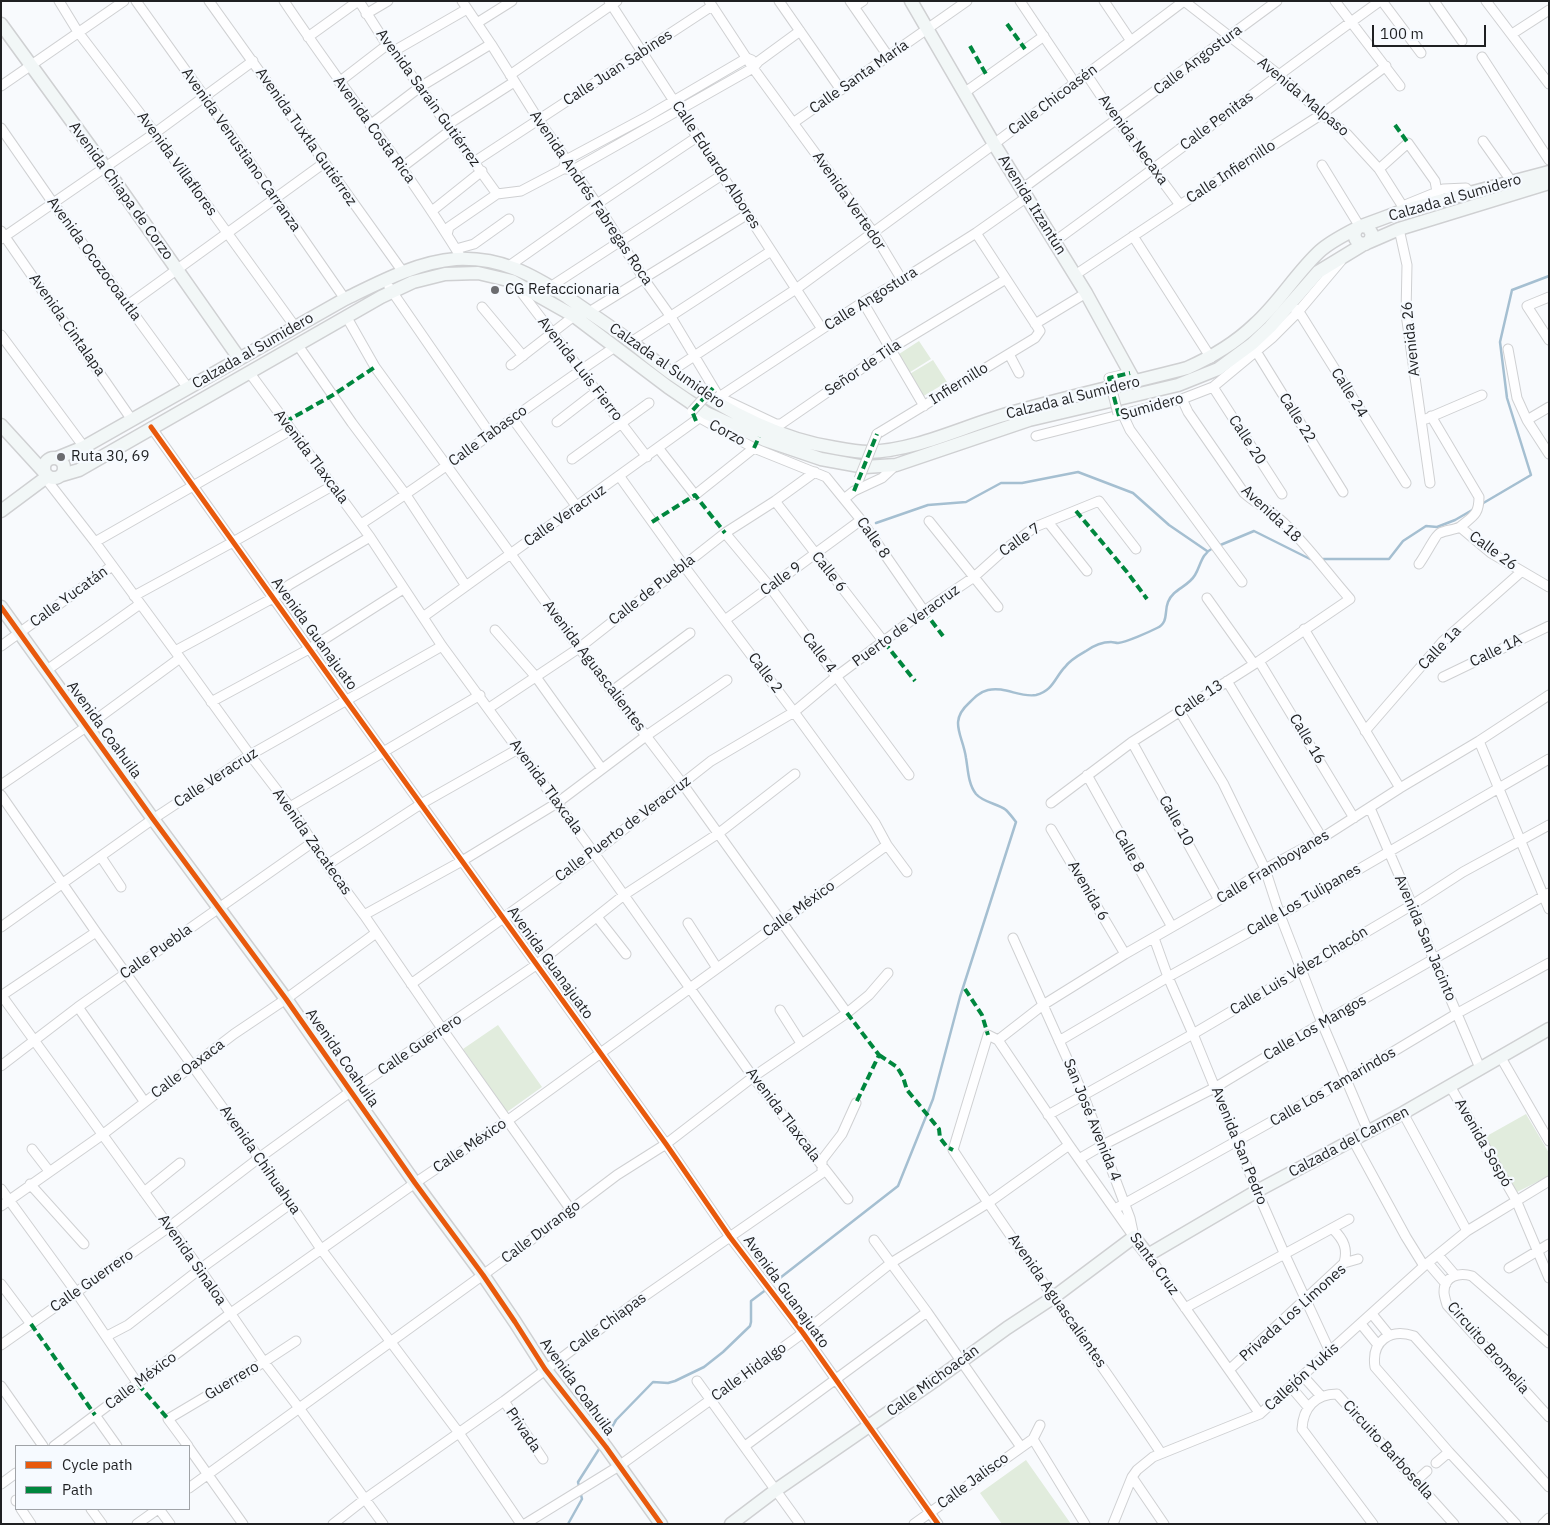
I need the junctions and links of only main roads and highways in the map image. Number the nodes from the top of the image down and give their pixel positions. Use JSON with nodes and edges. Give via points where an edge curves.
{"nodes":[{"id":1,"x":910,"y":1,"type":"edge"},
{"id":2,"x":1,"y":24,"type":"edge"},
{"id":3,"x":1549,"y":172,"type":"edge"},
{"id":4,"x":1549,"y":183,"type":"edge"},
{"id":5,"x":1361,"y":227,"type":"junction"},
{"id":6,"x":1367,"y":243,"type":"junction"},
{"id":7,"x":239,"y":358,"type":"junction"},
{"id":8,"x":1133,"y":377,"type":"junction"},
{"id":9,"x":1,"y":425,"type":"edge"},
{"id":10,"x":49,"y":469,"type":"junction"},
{"id":11,"x":1,"y":510,"type":"edge"},
{"id":12,"x":1,"y":607,"type":"edge"},
{"id":13,"x":1549,"y":1029,"type":"edge"},
{"id":14,"x":1134,"y":1237,"type":"joint"},
{"id":15,"x":1148,"y":1255,"type":"joint"},
{"id":16,"x":660,"y":1524,"type":"edge"},
{"id":17,"x":731,"y":1524,"type":"edge"}],
"edges":[{"from":1,"to":8,"type":"main road","name":"Avenida Itzantún"},
{"from":2,"to":7,"type":"main road","name":"Avenida Chiapa de Corzo"},
{"from":3,"to":5,"type":"main road","name":"Calzada al Sumidero","via":[[1403,208]]},
{"from":4,"to":6,"type":"main road","name":"Calzada al Sumidero","via":[[1399,229]]},
{"from":5,"to":6,"type":"main road","via":[[1368,227],[1371,231],[1372,236]]},
{"from":5,"to":8,"type":"main road","name":"Calzada al Sumidero","via":[[1321,250],[1256,324],[1211,358],[1187,368]]},
{"from":6,"to":10,"type":"main road","name":"Calzada al Sumidero","via":[[1318,272],[1294,308],[1254,348],[1218,369],[1178,385],[1028,420],[896,465],[865,467],[821,459],[700,418],[615,346],[574,316],[512,280],[478,274],[450,274],[423,279],[346,316],[79,470],[56,478]]},
{"from":7,"to":8,"type":"main road","name":"Calzada al Sumidero","via":[[384,280],[459,254],[529,274],[589,312],[670,372],[745,418],[786,435],[834,448],[866,452],[898,449]]},
{"from":7,"to":10,"type":"main road","name":"Calzada al Sumidero"},
{"from":9,"to":10,"type":"main road","via":[[28,455]]},
{"from":10,"to":11,"type":"main road","name":"Calzada al Sumidero"},
{"from":12,"to":16,"type":"main road","name":"Avenida Coahuila","via":[[286,999],[483,1275],[545,1369]]},
{"from":13,"to":15,"type":"main road","name":"Calzada del Carmen"},
{"from":14,"to":15,"type":"main road","name":"Santa Cruz"},
{"from":14,"to":17,"type":"main road","name":"Calle Michoacán","via":[[1054,1298]]}]}
